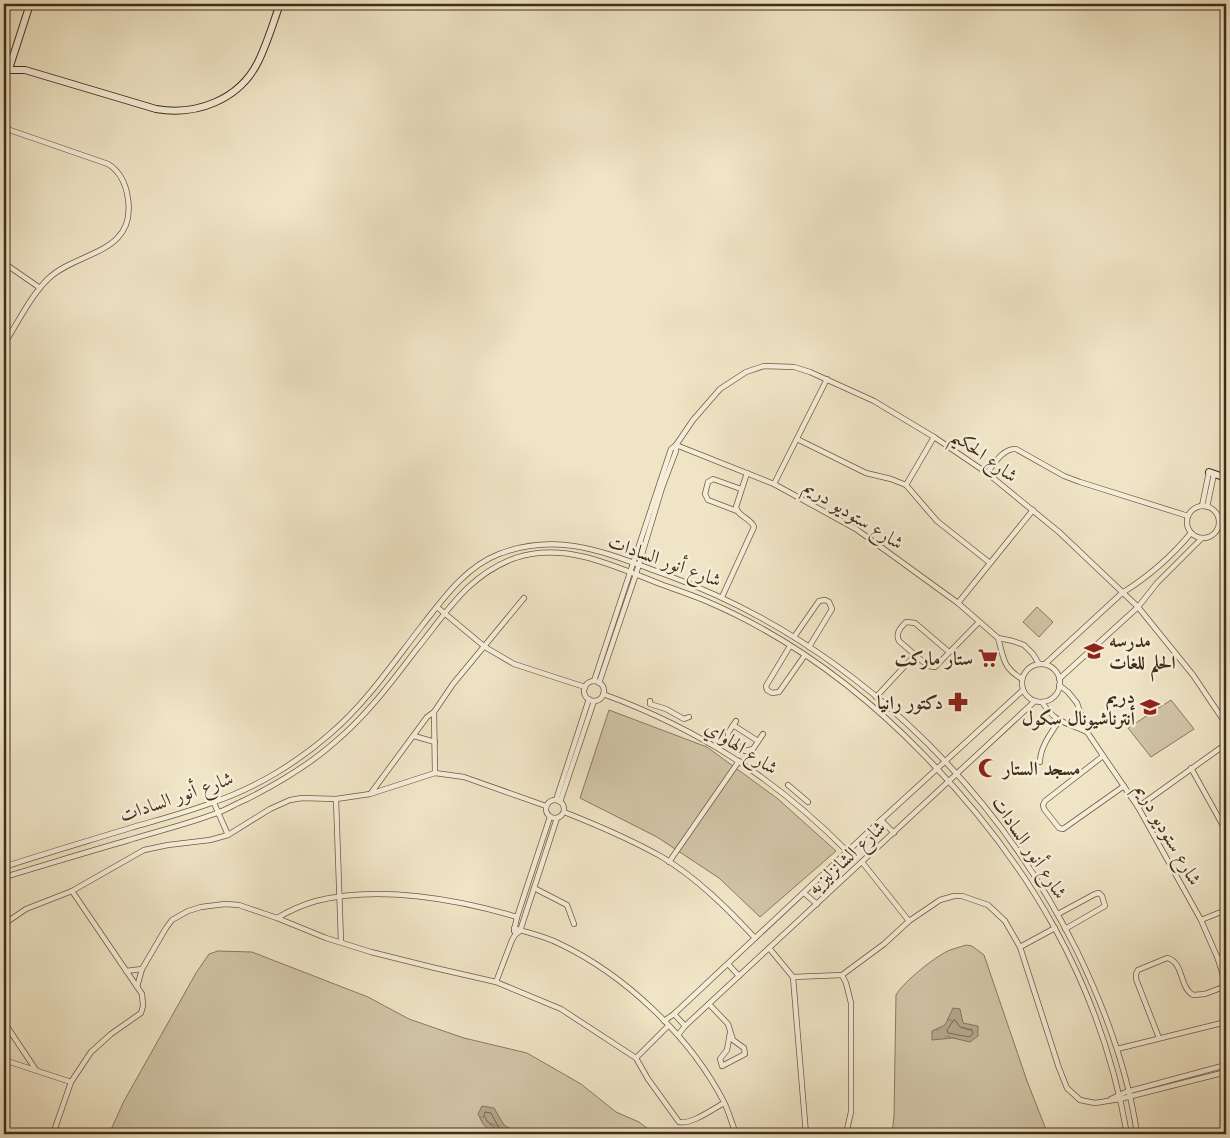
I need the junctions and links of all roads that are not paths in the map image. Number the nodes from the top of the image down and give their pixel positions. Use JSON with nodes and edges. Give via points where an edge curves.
{"nodes":[{"id":1,"x":30,"y":4,"type":"edge"},
{"id":2,"x":280,"y":4,"type":"edge"},
{"id":3,"x":6,"y":70,"type":"edge"},
{"id":4,"x":4,"y":128,"type":"edge"},
{"id":5,"x":4,"y":263,"type":"edge"},
{"id":6,"x":40,"y":288,"type":"junction"},
{"id":7,"x":4,"y":344,"type":"edge"},
{"id":8,"x":827,"y":379,"type":"junction"},
{"id":9,"x":934,"y":438,"type":"junction"},
{"id":10,"x":797,"y":439,"type":"junction"},
{"id":11,"x":676,"y":445,"type":"junction"},
{"id":12,"x":748,"y":473,"type":"junction"},
{"id":13,"x":987,"y":473,"type":"junction"},
{"id":14,"x":1212,"y":473,"type":"joint"},
{"id":15,"x":1226,"y":478,"type":"edge"},
{"id":16,"x":774,"y":484,"type":"junction"},
{"id":17,"x":906,"y":485,"type":"junction"},
{"id":18,"x":741,"y":489,"type":"junction"},
{"id":19,"x":1205,"y":506,"type":"junction"},
{"id":20,"x":1033,"y":510,"type":"junction"},
{"id":21,"x":737,"y":511,"type":"junction"},
{"id":22,"x":1188,"y":516,"type":"junction"},
{"id":23,"x":1191,"y":533,"type":"junction"},
{"id":24,"x":1202,"y":538,"type":"junction"},
{"id":25,"x":506,"y":552,"type":"junction"},
{"id":26,"x":509,"y":561,"type":"junction"},
{"id":27,"x":633,"y":563,"type":"junction"},
{"id":28,"x":990,"y":563,"type":"junction"},
{"id":29,"x":638,"y":565,"type":"junction"},
{"id":30,"x":630,"y":572,"type":"junction"},
{"id":31,"x":636,"y":574,"type":"junction"},
{"id":32,"x":1122,"y":593,"type":"junction"},
{"id":33,"x":722,"y":597,"type":"junction"},
{"id":34,"x":524,"y":598,"type":"dead end"},
{"id":35,"x":958,"y":603,"type":"junction"},
{"id":36,"x":437,"y":607,"type":"junction"},
{"id":37,"x":1138,"y":607,"type":"junction"},
{"id":38,"x":445,"y":612,"type":"junction"},
{"id":39,"x":979,"y":622,"type":"junction"},
{"id":40,"x":794,"y":637,"type":"junction"},
{"id":41,"x":998,"y":638,"type":"junction"},
{"id":42,"x":790,"y":646,"type":"junction"},
{"id":43,"x":485,"y":647,"type":"junction"},
{"id":44,"x":809,"y":647,"type":"junction"},
{"id":45,"x":950,"y":652,"type":"junction"},
{"id":46,"x":805,"y":655,"type":"junction"},
{"id":47,"x":915,"y":655,"type":"junction"},
{"id":48,"x":1039,"y":664,"type":"junction"},
{"id":49,"x":1046,"y":664,"type":"junction"},
{"id":50,"x":1059,"y":679,"type":"junction"},
{"id":51,"x":1022,"y":680,"type":"junction"},
{"id":52,"x":597,"y":682,"type":"junction"},
{"id":53,"x":1060,"y":685,"type":"junction"},
{"id":54,"x":585,"y":687,"type":"junction"},
{"id":55,"x":1023,"y":690,"type":"junction"},
{"id":56,"x":603,"y":694,"type":"junction"},
{"id":57,"x":876,"y":697,"type":"junction"},
{"id":58,"x":591,"y":700,"type":"junction"},
{"id":59,"x":650,"y":701,"type":"dead end"},
{"id":60,"x":1035,"y":701,"type":"junction"},
{"id":61,"x":1042,"y":702,"type":"junction"},
{"id":62,"x":666,"y":709,"type":"junction"},
{"id":63,"x":434,"y":712,"type":"junction"},
{"id":64,"x":673,"y":712,"type":"junction"},
{"id":65,"x":689,"y":717,"type":"dead end"},
{"id":66,"x":662,"y":718,"type":"junction"},
{"id":67,"x":669,"y":721,"type":"junction"},
{"id":68,"x":1059,"y":721,"type":"junction"},
{"id":69,"x":1226,"y":724,"type":"edge"},
{"id":70,"x":1087,"y":732,"type":"junction"},
{"id":71,"x":763,"y":734,"type":"dead end"},
{"id":72,"x":414,"y":736,"type":"junction"},
{"id":73,"x":758,"y":741,"type":"junction"},
{"id":74,"x":435,"y":742,"type":"junction"},
{"id":75,"x":1226,"y":744,"type":"edge"},
{"id":76,"x":737,"y":745,"type":"junction"},
{"id":77,"x":731,"y":755,"type":"junction"},
{"id":78,"x":1103,"y":756,"type":"junction"},
{"id":79,"x":739,"y":761,"type":"junction"},
{"id":80,"x":1040,"y":762,"type":"dead end"},
{"id":81,"x":945,"y":763,"type":"junction"},
{"id":82,"x":1191,"y":768,"type":"junction"},
{"id":83,"x":938,"y":769,"type":"junction"},
{"id":84,"x":435,"y":773,"type":"junction"},
{"id":85,"x":958,"y":774,"type":"junction"},
{"id":86,"x":950,"y":782,"type":"junction"},
{"id":87,"x":788,"y":785,"type":"dead end"},
{"id":88,"x":1124,"y":786,"type":"junction"},
{"id":89,"x":795,"y":791,"type":"junction"},
{"id":90,"x":370,"y":794,"type":"junction"},
{"id":91,"x":801,"y":796,"type":"junction"},
{"id":92,"x":789,"y":797,"type":"junction"},
{"id":93,"x":336,"y":800,"type":"junction"},
{"id":94,"x":558,"y":801,"type":"junction"},
{"id":95,"x":808,"y":802,"type":"dead end"},
{"id":96,"x":214,"y":803,"type":"junction"},
{"id":97,"x":796,"y":803,"type":"junction"},
{"id":98,"x":546,"y":806,"type":"junction"},
{"id":99,"x":1138,"y":807,"type":"junction"},
{"id":100,"x":564,"y":812,"type":"junction"},
{"id":101,"x":218,"y":813,"type":"junction"},
{"id":102,"x":550,"y":817,"type":"junction"},
{"id":103,"x":557,"y":818,"type":"junction"},
{"id":104,"x":881,"y":820,"type":"junction"},
{"id":105,"x":1226,"y":831,"type":"edge"},
{"id":106,"x":894,"y":833,"type":"junction"},
{"id":107,"x":228,"y":834,"type":"junction"},
{"id":108,"x":848,"y":852,"type":"junction"},
{"id":109,"x":669,"y":862,"type":"junction"},
{"id":110,"x":862,"y":862,"type":"junction"},
{"id":111,"x":4,"y":867,"type":"edge"},
{"id":112,"x":4,"y":877,"type":"edge"},
{"id":113,"x":534,"y":888,"type":"junction"},
{"id":114,"x":72,"y":891,"type":"junction"},
{"id":115,"x":804,"y":893,"type":"junction"},
{"id":116,"x":339,"y":897,"type":"junction"},
{"id":117,"x":816,"y":904,"type":"junction"},
{"id":118,"x":1226,"y":910,"type":"edge"},
{"id":119,"x":1058,"y":914,"type":"junction"},
{"id":120,"x":517,"y":916,"type":"junction"},
{"id":121,"x":277,"y":918,"type":"junction"},
{"id":122,"x":1201,"y":920,"type":"junction"},
{"id":123,"x":909,"y":921,"type":"junction"},
{"id":124,"x":4,"y":924,"type":"edge"},
{"id":125,"x":574,"y":924,"type":"dead end"},
{"id":126,"x":514,"y":928,"type":"junction"},
{"id":127,"x":1054,"y":928,"type":"junction"},
{"id":128,"x":1065,"y":929,"type":"junction"},
{"id":129,"x":520,"y":931,"type":"junction"},
{"id":130,"x":514,"y":935,"type":"junction"},
{"id":131,"x":755,"y":938,"type":"junction"},
{"id":132,"x":341,"y":942,"type":"junction"},
{"id":133,"x":1020,"y":947,"type":"junction"},
{"id":134,"x":769,"y":948,"type":"junction"},
{"id":135,"x":1226,"y":956,"type":"edge"},
{"id":136,"x":1218,"y":959,"type":"junction"},
{"id":137,"x":728,"y":964,"type":"junction"},
{"id":138,"x":142,"y":969,"type":"junction"},
{"id":139,"x":126,"y":972,"type":"junction"},
{"id":140,"x":842,"y":975,"type":"junction"},
{"id":141,"x":739,"y":976,"type":"junction"},
{"id":142,"x":793,"y":978,"type":"junction"},
{"id":143,"x":496,"y":982,"type":"junction"},
{"id":144,"x":1226,"y":986,"type":"edge"},
{"id":145,"x":137,"y":988,"type":"junction"},
{"id":146,"x":709,"y":1004,"type":"junction"},
{"id":147,"x":674,"y":1014,"type":"junction"},
{"id":148,"x":664,"y":1021,"type":"junction"},
{"id":149,"x":4,"y":1022,"type":"edge"},
{"id":150,"x":1226,"y":1022,"type":"edge"},
{"id":151,"x":668,"y":1026,"type":"junction"},
{"id":152,"x":685,"y":1026,"type":"junction"},
{"id":153,"x":730,"y":1033,"type":"junction"},
{"id":154,"x":678,"y":1035,"type":"junction"},
{"id":155,"x":1159,"y":1038,"type":"junction"},
{"id":156,"x":1117,"y":1049,"type":"junction"},
{"id":157,"x":636,"y":1058,"type":"junction"},
{"id":158,"x":4,"y":1060,"type":"edge"},
{"id":159,"x":1226,"y":1065,"type":"edge"},
{"id":160,"x":37,"y":1071,"type":"junction"},
{"id":161,"x":1226,"y":1072,"type":"edge"},
{"id":162,"x":71,"y":1082,"type":"junction"},
{"id":163,"x":1131,"y":1094,"type":"junction"},
{"id":164,"x":1120,"y":1097,"type":"junction"},
{"id":165,"x":724,"y":1103,"type":"junction"},
{"id":166,"x":53,"y":1134,"type":"edge"},
{"id":167,"x":736,"y":1134,"type":"edge"},
{"id":168,"x":806,"y":1134,"type":"edge"},
{"id":169,"x":846,"y":1134,"type":"edge"},
{"id":170,"x":1127,"y":1134,"type":"edge"},
{"id":171,"x":1138,"y":1134,"type":"edge"}],
"edges":[{"from":1,"to":3,"type":"street"},
{"from":2,"to":3,"type":"street","via":[[250,75],[226,97],[201,108],[156,109],[25,70]]},
{"from":4,"to":6,"type":"street","via":[[108,164],[126,185],[129,207],[126,224],[120,234],[104,250],[59,270]]},
{"from":5,"to":6,"type":"street"},
{"from":6,"to":7,"type":"street"},
{"from":8,"to":9,"type":"street","name":"شارع الحكيم","via":[[874,401]]},
{"from":8,"to":10,"type":"street"},
{"from":8,"to":11,"type":"street","name":"شارع الحكيم","via":[[794,367],[776,365],[746,372],[720,389]]},
{"from":9,"to":13,"type":"street","name":"شارع الحكيم"},
{"from":9,"to":17,"type":"street"},
{"from":10,"to":16,"type":"street"},
{"from":10,"to":17,"type":"street","via":[[866,474]]},
{"from":11,"to":12,"type":"street","name":"شارع ستوديو دريم"},
{"from":11,"to":27,"type":"street","via":[[669,454]]},
{"from":11,"to":29,"type":"street"},
{"from":12,"to":16,"type":"street","name":"شارع ستوديو دريم"},
{"from":12,"to":18,"type":"street"},
{"from":13,"to":20,"type":"street","name":"شارع الحكيم"},
{"from":13,"to":22,"type":"street","via":[[1004,452],[1016,449],[1064,476]]},
{"from":14,"to":15,"type":"street"},
{"from":14,"to":19,"type":"street"},
{"from":16,"to":35,"type":"street","name":"شارع ستوديو دريم","via":[[871,539]]},
{"from":17,"to":28,"type":"street","via":[[937,521]]},
{"from":18,"to":21,"type":"street"},
{"from":18,"to":21,"type":"street","via":[[713,479],[708,482],[705,494],[708,500]]},
{"from":19,"to":22,"type":"street","via":[[1194,509]]},
{"from":19,"to":24,"type":"street","via":[[1216,512],[1219,522],[1212,535]]},
{"from":20,"to":28,"type":"street"},
{"from":20,"to":32,"type":"street","name":"شارع الحكيم"},
{"from":21,"to":33,"type":"street","via":[[754,527]]},
{"from":22,"to":23,"type":"street","via":[[1187,525]]},
{"from":23,"to":24,"type":"street"},
{"from":23,"to":32,"type":"street","via":[[1166,560]]},
{"from":24,"to":37,"type":"street"},
{"from":25,"to":26,"type":"street"},
{"from":25,"to":27,"type":"street","name":"شارع أنور السادات","via":[[550,543],[567,544]]},
{"from":25,"to":36,"type":"street","name":"شارع أنور السادات","via":[[476,565]]},
{"from":26,"to":30,"type":"street","name":"شارع أنور السادات","via":[[545,552],[571,554]]},
{"from":26,"to":38,"type":"street","name":"شارع أنور السادات","via":[[476,580]]},
{"from":27,"to":29,"type":"street","name":"شارع أنور السادات"},
{"from":27,"to":30,"type":"street"},
{"from":28,"to":35,"type":"street"},
{"from":29,"to":31,"type":"street"},
{"from":29,"to":33,"type":"street","name":"شارع أنور السادات"},
{"from":30,"to":31,"type":"street","name":"شارع أنور السادات"},
{"from":30,"to":52,"type":"street"},
{"from":31,"to":42,"type":"street","name":"شارع أنور السادات","via":[[708,602]]},
{"from":31,"to":52,"type":"street"},
{"from":32,"to":37,"type":"street","name":"شارع الحكيم"},
{"from":32,"to":49,"type":"street"},
{"from":33,"to":40,"type":"street","name":"شارع أنور السادات"},
{"from":34,"to":43,"type":"street"},
{"from":35,"to":39,"type":"street","name":"شارع ستوديو دريم"},
{"from":36,"to":38,"type":"street"},
{"from":36,"to":96,"type":"street","name":"شارع أنور السادات","via":[[358,708],[333,732],[276,772]]},
{"from":37,"to":50,"type":"street"},
{"from":37,"to":69,"type":"street","name":"شارع الحكيم","via":[[1193,675]]},
{"from":38,"to":43,"type":"street"},
{"from":38,"to":101,"type":"street","name":"شارع أنور السادات","via":[[373,706],[334,744],[270,787]]},
{"from":39,"to":41,"type":"street","name":"شارع ستوديو دريم"},
{"from":39,"to":45,"type":"street"},
{"from":40,"to":44,"type":"street","name":"شارع أنور السادات"},
{"from":40,"to":44,"type":"street","via":[[819,601],[829,602],[832,609]]},
{"from":41,"to":48,"type":"street","name":"شارع ستوديو دريم","via":[[1024,645]]},
{"from":41,"to":51,"type":"street","via":[[1004,663],[1012,674]]},
{"from":42,"to":46,"type":"street","name":"شارع أنور السادات"},
{"from":42,"to":46,"type":"street","via":[[766,686],[767,690],[775,694],[779,692]]},
{"from":43,"to":54,"type":"street","via":[[525,668]]},
{"from":43,"to":63,"type":"street"},
{"from":44,"to":57,"type":"street","name":"شارع أنور السادات"},
{"from":45,"to":47,"type":"street","via":[[935,667],[928,666]]},
{"from":45,"to":47,"type":"street","via":[[910,621],[904,624],[897,638]]},
{"from":46,"to":83,"type":"street","name":"شارع أنور السادات","via":[[877,710]]},
{"from":47,"to":57,"type":"street"},
{"from":48,"to":49,"type":"street"},
{"from":48,"to":51,"type":"street","via":[[1028,669]]},
{"from":49,"to":50,"type":"street"},
{"from":50,"to":53,"type":"street"},
{"from":51,"to":55,"type":"street"},
{"from":52,"to":54,"type":"street"},
{"from":52,"to":56,"type":"street","via":[[603,688]]},
{"from":53,"to":61,"type":"street","via":[[1054,697]]},
{"from":53,"to":70,"type":"street","name":"شارع ستوديو دريم","via":[[1077,703]]},
{"from":54,"to":58,"type":"street","via":[[584,694]]},
{"from":55,"to":60,"type":"street"},
{"from":55,"to":81,"type":"street","name":"شارع الشانزليزيه"},
{"from":56,"to":58,"type":"street","via":[[599,700]]},
{"from":56,"to":66,"type":"street","name":"شارع الهاواي"},
{"from":57,"to":81,"type":"street","name":"شارع أنور السادات"},
{"from":58,"to":94,"type":"street"},
{"from":59,"to":62,"type":"street","via":[[650,704]]},
{"from":60,"to":61,"type":"street"},
{"from":60,"to":85,"type":"street","name":"شارع الشانزليزيه"},
{"from":61,"to":68,"type":"street"},
{"from":62,"to":64,"type":"street"},
{"from":62,"to":66,"type":"street"},
{"from":63,"to":72,"type":"street"},
{"from":63,"to":74,"type":"street"},
{"from":64,"to":65,"type":"street","via":[[684,719]]},
{"from":64,"to":67,"type":"street"},
{"from":66,"to":67,"type":"street","name":"شارع الهاواي"},
{"from":67,"to":77,"type":"street","name":"شارع الهاواي"},
{"from":68,"to":70,"type":"street"},
{"from":68,"to":80,"type":"street","via":[[1045,744]]},
{"from":70,"to":78,"type":"street","name":"شارع ستوديو دريم"},
{"from":71,"to":73,"type":"street"},
{"from":72,"to":74,"type":"street"},
{"from":72,"to":90,"type":"street"},
{"from":73,"to":76,"type":"street","via":[[750,751]]},
{"from":73,"to":76,"type":"street","via":[[735,723],[727,736]]},
{"from":74,"to":84,"type":"street"},
{"from":75,"to":82,"type":"street"},
{"from":76,"to":77,"type":"street"},
{"from":77,"to":79,"type":"street","name":"شارع الهاواي"},
{"from":78,"to":88,"type":"street","name":"شارع ستوديو دريم"},
{"from":78,"to":88,"type":"street","via":[[1046,801],[1044,809],[1059,828],[1064,829]]},
{"from":79,"to":92,"type":"street","name":"شارع الهاواي"},
{"from":79,"to":109,"type":"street"},
{"from":81,"to":83,"type":"street","name":"شارع الشانزليزيه"},
{"from":81,"to":85,"type":"street","name":"شارع أنور السادات"},
{"from":82,"to":99,"type":"street"},
{"from":82,"to":105,"type":"street"},
{"from":83,"to":86,"type":"street","name":"شارع أنور السادات"},
{"from":83,"to":104,"type":"street","name":"شارع الشانزليزيه"},
{"from":84,"to":90,"type":"street"},
{"from":84,"to":98,"type":"street","via":[[464,777]]},
{"from":85,"to":86,"type":"street","name":"شارع الشانزليزيه"},
{"from":85,"to":119,"type":"street","name":"شارع أنور السادات","via":[[1019,852]]},
{"from":86,"to":106,"type":"street","name":"شارع الشانزليزيه"},
{"from":86,"to":127,"type":"street","name":"شارع أنور السادات","via":[[1010,855]]},
{"from":87,"to":89,"type":"street"},
{"from":88,"to":99,"type":"street","name":"شارع ستوديو دريم"},
{"from":89,"to":91,"type":"street"},
{"from":89,"to":92,"type":"street"},
{"from":90,"to":93,"type":"street"},
{"from":91,"to":95,"type":"street"},
{"from":91,"to":97,"type":"street"},
{"from":92,"to":97,"type":"street","name":"شارع الهاواي"},
{"from":93,"to":107,"type":"street","via":[[290,800]]},
{"from":93,"to":116,"type":"street"},
{"from":94,"to":98,"type":"street"},
{"from":94,"to":100,"type":"street"},
{"from":96,"to":101,"type":"street"},
{"from":96,"to":111,"type":"street","name":"شارع أنور السادات"},
{"from":97,"to":108,"type":"street","name":"شارع الهاواي"},
{"from":98,"to":102,"type":"street"},
{"from":99,"to":122,"type":"street","name":"شارع ستوديو دريم"},
{"from":100,"to":103,"type":"street"},
{"from":100,"to":109,"type":"street"},
{"from":101,"to":107,"type":"street"},
{"from":101,"to":112,"type":"street","name":"شارع أنور السادات"},
{"from":102,"to":103,"type":"street"},
{"from":102,"to":120,"type":"street"},
{"from":103,"to":113,"type":"street"},
{"from":104,"to":106,"type":"street"},
{"from":104,"to":108,"type":"street","name":"شارع الشانزليزيه"},
{"from":106,"to":110,"type":"street","name":"شارع الشانزليزيه"},
{"from":107,"to":114,"type":"street","via":[[210,840],[144,850]]},
{"from":108,"to":115,"type":"street","name":"شارع الشانزليزيه"},
{"from":109,"to":131,"type":"street","via":[[705,890]]},
{"from":110,"to":117,"type":"street","name":"شارع الشانزليزيه"},
{"from":110,"to":123,"type":"street"},
{"from":113,"to":125,"type":"street","via":[[567,905]]},
{"from":113,"to":129,"type":"street"},
{"from":114,"to":124,"type":"street","via":[[26,909]]},
{"from":114,"to":139,"type":"street"},
{"from":115,"to":117,"type":"street"},
{"from":115,"to":131,"type":"street","name":"شارع الشانزليزيه"},
{"from":116,"to":120,"type":"street","via":[[420,896]]},
{"from":116,"to":121,"type":"street","via":[[316,902]]},
{"from":116,"to":132,"type":"street"},
{"from":117,"to":134,"type":"street","name":"شارع الشانزليزيه"},
{"from":118,"to":122,"type":"street"},
{"from":119,"to":128,"type":"street","name":"شارع أنور السادات"},
{"from":119,"to":128,"type":"street","via":[[1095,894],[1102,896],[1105,906]]},
{"from":120,"to":126,"type":"street"},
{"from":121,"to":132,"type":"street"},
{"from":121,"to":138,"type":"street","via":[[239,905],[224,904],[188,911],[172,920]]},
{"from":122,"to":136,"type":"street","name":"شارع ستوديو دريم"},
{"from":123,"to":133,"type":"street","via":[[940,900],[962,896],[978,900],[997,912]]},
{"from":123,"to":140,"type":"street"},
{"from":126,"to":129,"type":"street"},
{"from":126,"to":130,"type":"street"},
{"from":127,"to":133,"type":"street"},
{"from":127,"to":164,"type":"street","name":"شارع أنور السادات","via":[[1094,1012]]},
{"from":128,"to":156,"type":"street","name":"شارع أنور السادات","via":[[1098,997]]},
{"from":129,"to":130,"type":"street"},
{"from":129,"to":148,"type":"street","via":[[555,942],[614,975]]},
{"from":130,"to":143,"type":"street"},
{"from":131,"to":137,"type":"street","name":"شارع الشانزليزيه"},
{"from":132,"to":143,"type":"street","via":[[415,964]]},
{"from":133,"to":164,"type":"street","via":[[1067,1088],[1080,1100],[1089,1103]]},
{"from":134,"to":141,"type":"street","name":"شارع الشانزليزيه"},
{"from":134,"to":142,"type":"street"},
{"from":135,"to":136,"type":"street"},
{"from":136,"to":144,"type":"street","name":"شارع ستوديو دريم"},
{"from":137,"to":141,"type":"street"},
{"from":137,"to":147,"type":"street","name":"شارع الشانزليزيه"},
{"from":138,"to":139,"type":"street"},
{"from":138,"to":145,"type":"street"},
{"from":139,"to":145,"type":"street"},
{"from":140,"to":142,"type":"street"},
{"from":140,"to":169,"type":"street","via":[[851,1003],[851,1112]]},
{"from":141,"to":146,"type":"street","name":"شارع الشانزليزيه"},
{"from":142,"to":168,"type":"street"},
{"from":143,"to":157,"type":"street","via":[[561,1009]]},
{"from":144,"to":155,"type":"street","via":[[1193,995],[1186,989],[1176,963],[1168,958],[1138,970],[1136,979]]},
{"from":145,"to":162,"type":"street","via":[[143,1000],[141,1013],[91,1052]]},
{"from":146,"to":152,"type":"street","name":"شارع الشانزليزيه"},
{"from":146,"to":153,"type":"street","via":[[728,1024]]},
{"from":147,"to":148,"type":"street","name":"شارع الشانزليزيه"},
{"from":147,"to":152,"type":"street"},
{"from":148,"to":151,"type":"street"},
{"from":149,"to":160,"type":"street"},
{"from":150,"to":155,"type":"street"},
{"from":151,"to":154,"type":"street"},
{"from":151,"to":157,"type":"street"},
{"from":152,"to":154,"type":"street","name":"شارع الشانزليزيه"},
{"from":153,"to":153,"type":"street","via":[[727,1050],[720,1061],[722,1066],[745,1054],[744,1048],[733,1040]]},
{"from":154,"to":165,"type":"street"},
{"from":155,"to":156,"type":"street"},
{"from":156,"to":163,"type":"street","name":"شارع أنور السادات"},
{"from":157,"to":165,"type":"street","via":[[679,1122],[691,1121]]},
{"from":158,"to":160,"type":"street"},
{"from":159,"to":163,"type":"street"},
{"from":160,"to":162,"type":"street"},
{"from":161,"to":163,"type":"street"},
{"from":162,"to":166,"type":"street"},
{"from":163,"to":164,"type":"street"},
{"from":163,"to":171,"type":"street","name":"شارع أنور السادات"},
{"from":164,"to":170,"type":"street","name":"شارع أنور السادات"},
{"from":165,"to":167,"type":"street"}]}
